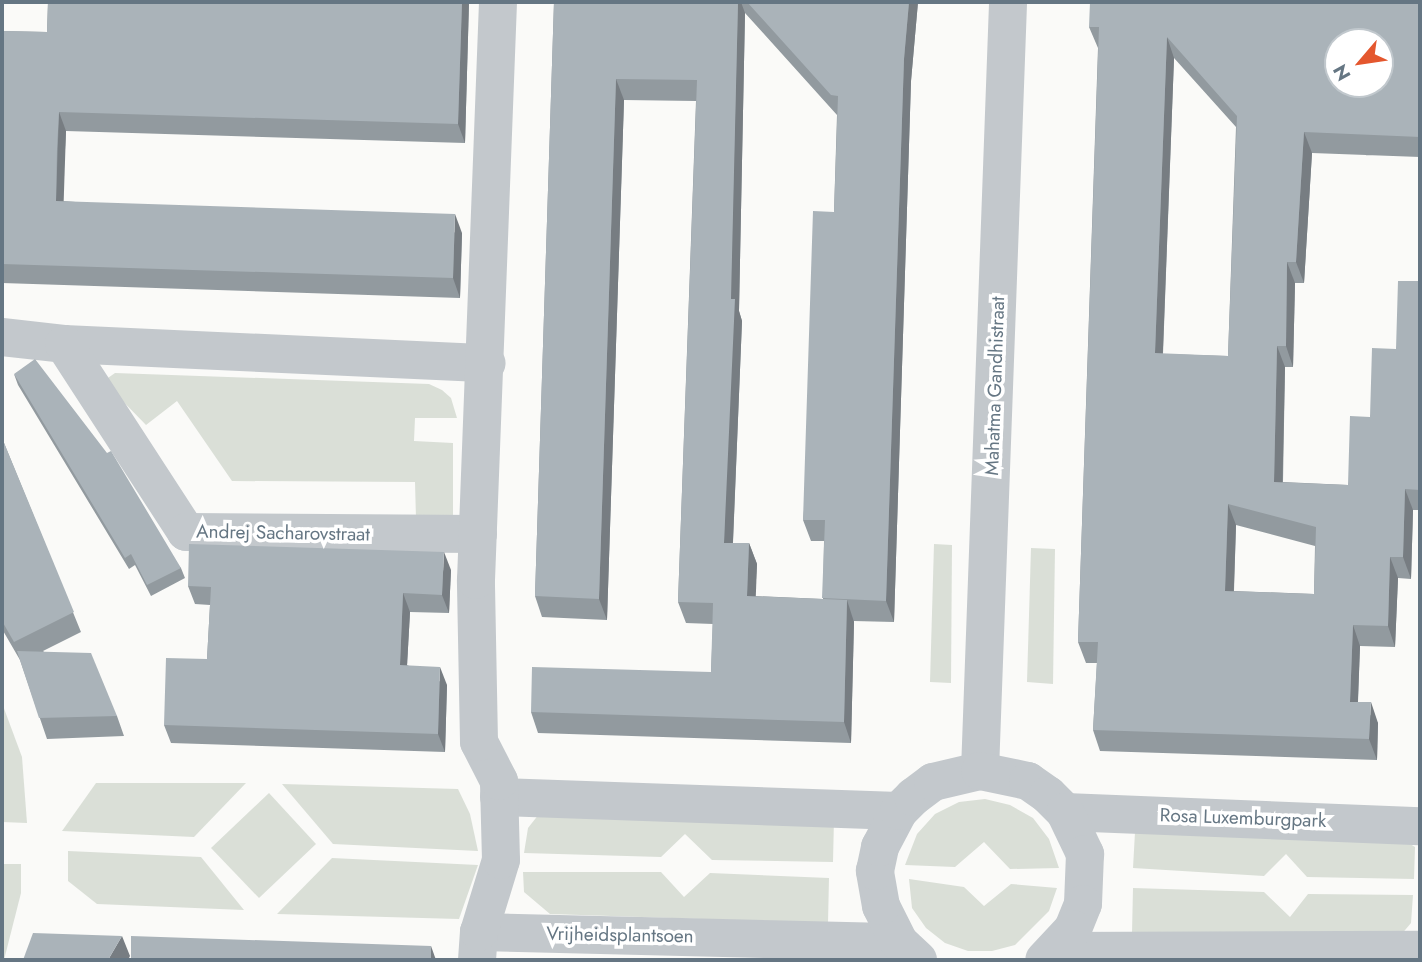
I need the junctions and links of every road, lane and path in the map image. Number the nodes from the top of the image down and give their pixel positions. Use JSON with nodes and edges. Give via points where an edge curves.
{"nodes":[{"id":1,"x":498,"y":2,"type":"edge"},
{"id":2,"x":1009,"y":2,"type":"edge"},
{"id":3,"x":2,"y":337,"type":"edge"},
{"id":4,"x":64,"y":344,"type":"junction"},
{"id":5,"x":487,"y":363,"type":"junction"},
{"id":6,"x":478,"y":534,"type":"junction"},
{"id":7,"x":981,"y":771,"type":"junction"},
{"id":8,"x":499,"y":789,"type":"junction"},
{"id":9,"x":899,"y":811,"type":"junction"},
{"id":10,"x":1065,"y":813,"type":"junction"},
{"id":11,"x":1420,"y":826,"type":"edge"},
{"id":12,"x":478,"y":946,"type":"edge"},
{"id":13,"x":1420,"y":950,"type":"edge"},
{"id":14,"x":908,"y":951,"type":"edge"},
{"id":15,"x":1050,"y":955,"type":"edge"}],
"edges":[{"from":1,"to":5,"type":"street"},
{"from":2,"to":7,"type":"street","name":"Mahatma Gandhistraat"},
{"from":3,"to":4,"type":"street"},
{"from":4,"to":5,"type":"street"},
{"from":4,"to":6,"type":"street","name":"Andrej Sacharovstraat","via":[[186,532]]},
{"from":5,"to":6,"type":"street"},
{"from":6,"to":8,"type":"street","via":[[479,742]]},
{"from":7,"to":9,"type":"street","via":[[933,782]]},
{"from":7,"to":10,"type":"street","via":[[1028,781]]},
{"from":8,"to":9,"type":"street"},
{"from":8,"to":12,"type":"street","name":"Vrijheidsplantsoen","via":[[500,860]]},
{"from":9,"to":14,"type":"street","via":[[880,847],[875,871],[881,906]]},
{"from":10,"to":11,"type":"street","name":"Rosa Luxemburgpark"},
{"from":10,"to":15,"type":"street","via":[[1085,854],[1087,878],[1083,904]]},
{"from":12,"to":14,"type":"street","name":"Vrijheidsplantsoen"},
{"from":13,"to":15,"type":"street"}]}
